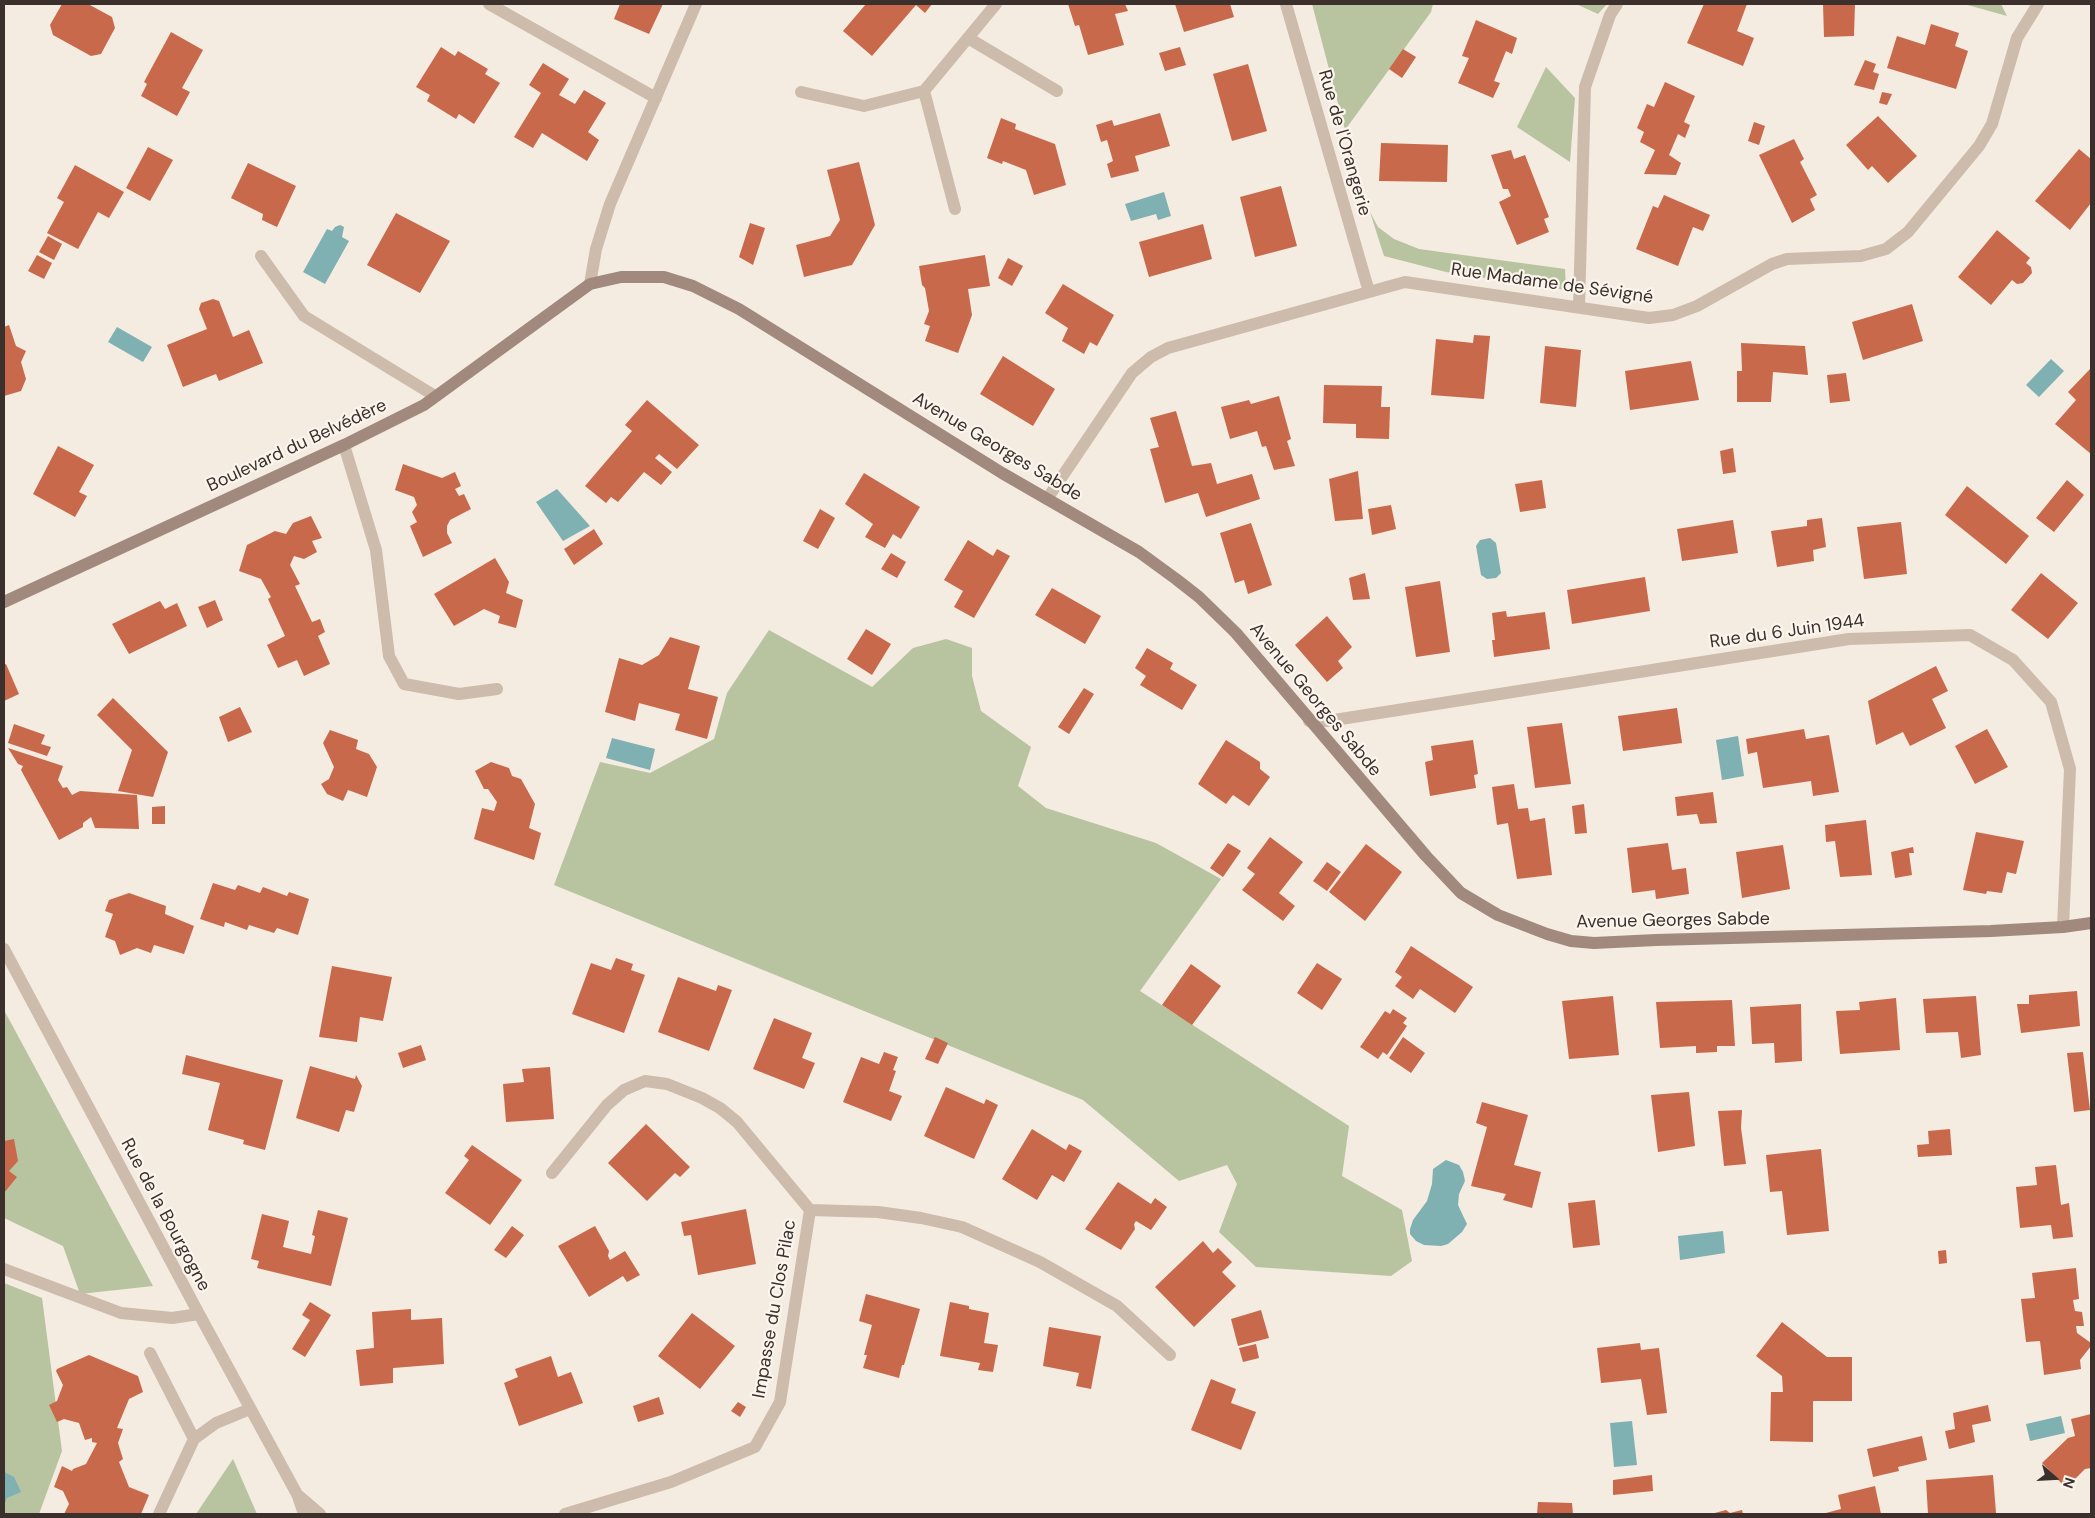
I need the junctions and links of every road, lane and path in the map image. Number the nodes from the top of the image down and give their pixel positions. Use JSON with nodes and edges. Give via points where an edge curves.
{"nodes":[{"id":1,"x":489,"y":4,"type":"edge"},
{"id":2,"x":696,"y":4,"type":"edge"},
{"id":3,"x":996,"y":4,"type":"edge"},
{"id":4,"x":1286,"y":4,"type":"edge"},
{"id":5,"x":1617,"y":4,"type":"edge"},
{"id":6,"x":2038,"y":4,"type":"edge"},
{"id":7,"x":968,"y":38,"type":"junction"},
{"id":8,"x":924,"y":91,"type":"junction"},
{"id":9,"x":1057,"y":91,"type":"dead end"},
{"id":10,"x":801,"y":92,"type":"dead end"},
{"id":11,"x":656,"y":98,"type":"junction"},
{"id":12,"x":955,"y":209,"type":"dead end"},
{"id":13,"x":261,"y":256,"type":"dead end"},
{"id":14,"x":590,"y":284,"type":"junction"},
{"id":15,"x":1369,"y":292,"type":"junction"},
{"id":16,"x":566,"y":301,"type":"joint"},
{"id":17,"x":1579,"y":307,"type":"junction"},
{"id":18,"x":435,"y":396,"type":"junction"},
{"id":19,"x":344,"y":445,"type":"junction"},
{"id":20,"x":1048,"y":499,"type":"junction"},
{"id":21,"x":24,"y":591,"type":"junction"},
{"id":22,"x":4,"y":592,"type":"edge"},
{"id":23,"x":4,"y":602,"type":"edge"},
{"id":24,"x":497,"y":689,"type":"dead end"},
{"id":25,"x":1309,"y":721,"type":"junction"},
{"id":26,"x":2091,"y":923,"type":"edge"},
{"id":27,"x":2063,"y":927,"type":"junction"},
{"id":28,"x":4,"y":949,"type":"edge"},
{"id":29,"x":552,"y":1173,"type":"dead end"},
{"id":30,"x":810,"y":1210,"type":"junction"},
{"id":31,"x":4,"y":1269,"type":"edge"},
{"id":32,"x":199,"y":1314,"type":"junction"},
{"id":33,"x":150,"y":1353,"type":"dead end"},
{"id":34,"x":1170,"y":1355,"type":"dead end"},
{"id":35,"x":250,"y":1409,"type":"junction"},
{"id":36,"x":194,"y":1439,"type":"junction"},
{"id":37,"x":298,"y":1496,"type":"junction"},
{"id":38,"x":159,"y":1514,"type":"edge"},
{"id":39,"x":304,"y":1514,"type":"edge"},
{"id":40,"x":320,"y":1514,"type":"edge"},
{"id":41,"x":565,"y":1514,"type":"edge"}],
"edges":[{"from":1,"to":11,"type":"street"},
{"from":2,"to":11,"type":"street"},
{"from":3,"to":7,"type":"street"},
{"from":4,"to":15,"type":"street","name":"Rue de l'Orangerie"},
{"from":5,"to":17,"type":"street","via":[[1610,15],[1585,87]]},
{"from":6,"to":17,"type":"street","name":"Rue Madame de Sévigné","via":[[2017,38],[1992,124],[1979,146],[1908,232],[1886,250],[1861,256],[1787,259],[1674,315],[1649,318]]},
{"from":7,"to":8,"type":"street"},
{"from":7,"to":9,"type":"street"},
{"from":8,"to":10,"type":"street","via":[[864,106]]},
{"from":8,"to":12,"type":"street"},
{"from":11,"to":14,"type":"street","via":[[610,204],[596,249]]},
{"from":13,"to":18,"type":"street","via":[[304,316]]},
{"from":14,"to":16,"type":"street","name":"Avenue Georges Sabde"},
{"from":14,"to":20,"type":"street","name":"Avenue Georges Sabde","via":[[640,276],[664,277],[693,286],[739,309]]},
{"from":15,"to":17,"type":"street","name":"Rue Madame de Sévigné","via":[[1405,282]]},
{"from":15,"to":20,"type":"street","name":"Rue Madame de Sévigné","via":[[1168,348],[1151,357],[1132,373]]},
{"from":16,"to":18,"type":"street","name":"Boulevard du Belvédère"},
{"from":18,"to":19,"type":"street","name":"Boulevard du Belvédère","via":[[424,405]]},
{"from":19,"to":21,"type":"street","name":"Boulevard du Belvédère"},
{"from":19,"to":24,"type":"street","via":[[376,550],[389,656],[404,684],[458,694]]},
{"from":20,"to":25,"type":"street","name":"Avenue Georges Sabde","via":[[1139,552],[1199,597],[1236,633]]},
{"from":21,"to":22,"type":"street","name":"Boulevard du Belvédère"},
{"from":21,"to":23,"type":"street","name":"Boulevard du Belvédère"},
{"from":25,"to":27,"type":"street","name":"Avenue Georges Sabde","via":[[1461,892],[1498,915],[1571,941],[1594,943]]},
{"from":25,"to":27,"type":"street","name":"Rue du 6 Juin 1944","via":[[1328,721],[1849,638],[1970,635],[2013,660],[2051,702],[2070,769]]},
{"from":26,"to":27,"type":"street","name":"Avenue Georges Sabde"},
{"from":28,"to":32,"type":"street","name":"Rue de la Bourgogne"},
{"from":29,"to":30,"type":"street","name":"Impasse du Clos Pilac","via":[[607,1105],[624,1090],[645,1081],[667,1084],[702,1098],[737,1122]]},
{"from":30,"to":34,"type":"street","name":"Impasse du Clos Pilac","via":[[878,1212],[962,1226],[1040,1262],[1117,1306]]},
{"from":30,"to":41,"type":"street","name":"Impasse du Clos Pilac","via":[[780,1402],[755,1447],[671,1482]]},
{"from":31,"to":32,"type":"street","via":[[121,1313],[172,1318]]},
{"from":32,"to":35,"type":"street","name":"Rue de la Bourgogne"},
{"from":33,"to":36,"type":"street"},
{"from":35,"to":36,"type":"street","via":[[216,1424]]},
{"from":35,"to":37,"type":"street","name":"Rue de la Bourgogne"},
{"from":36,"to":38,"type":"street"},
{"from":37,"to":39,"type":"street","name":"Rue de la Bourgogne"},
{"from":37,"to":40,"type":"street","name":"Rue de la Bourgogne"}]}
